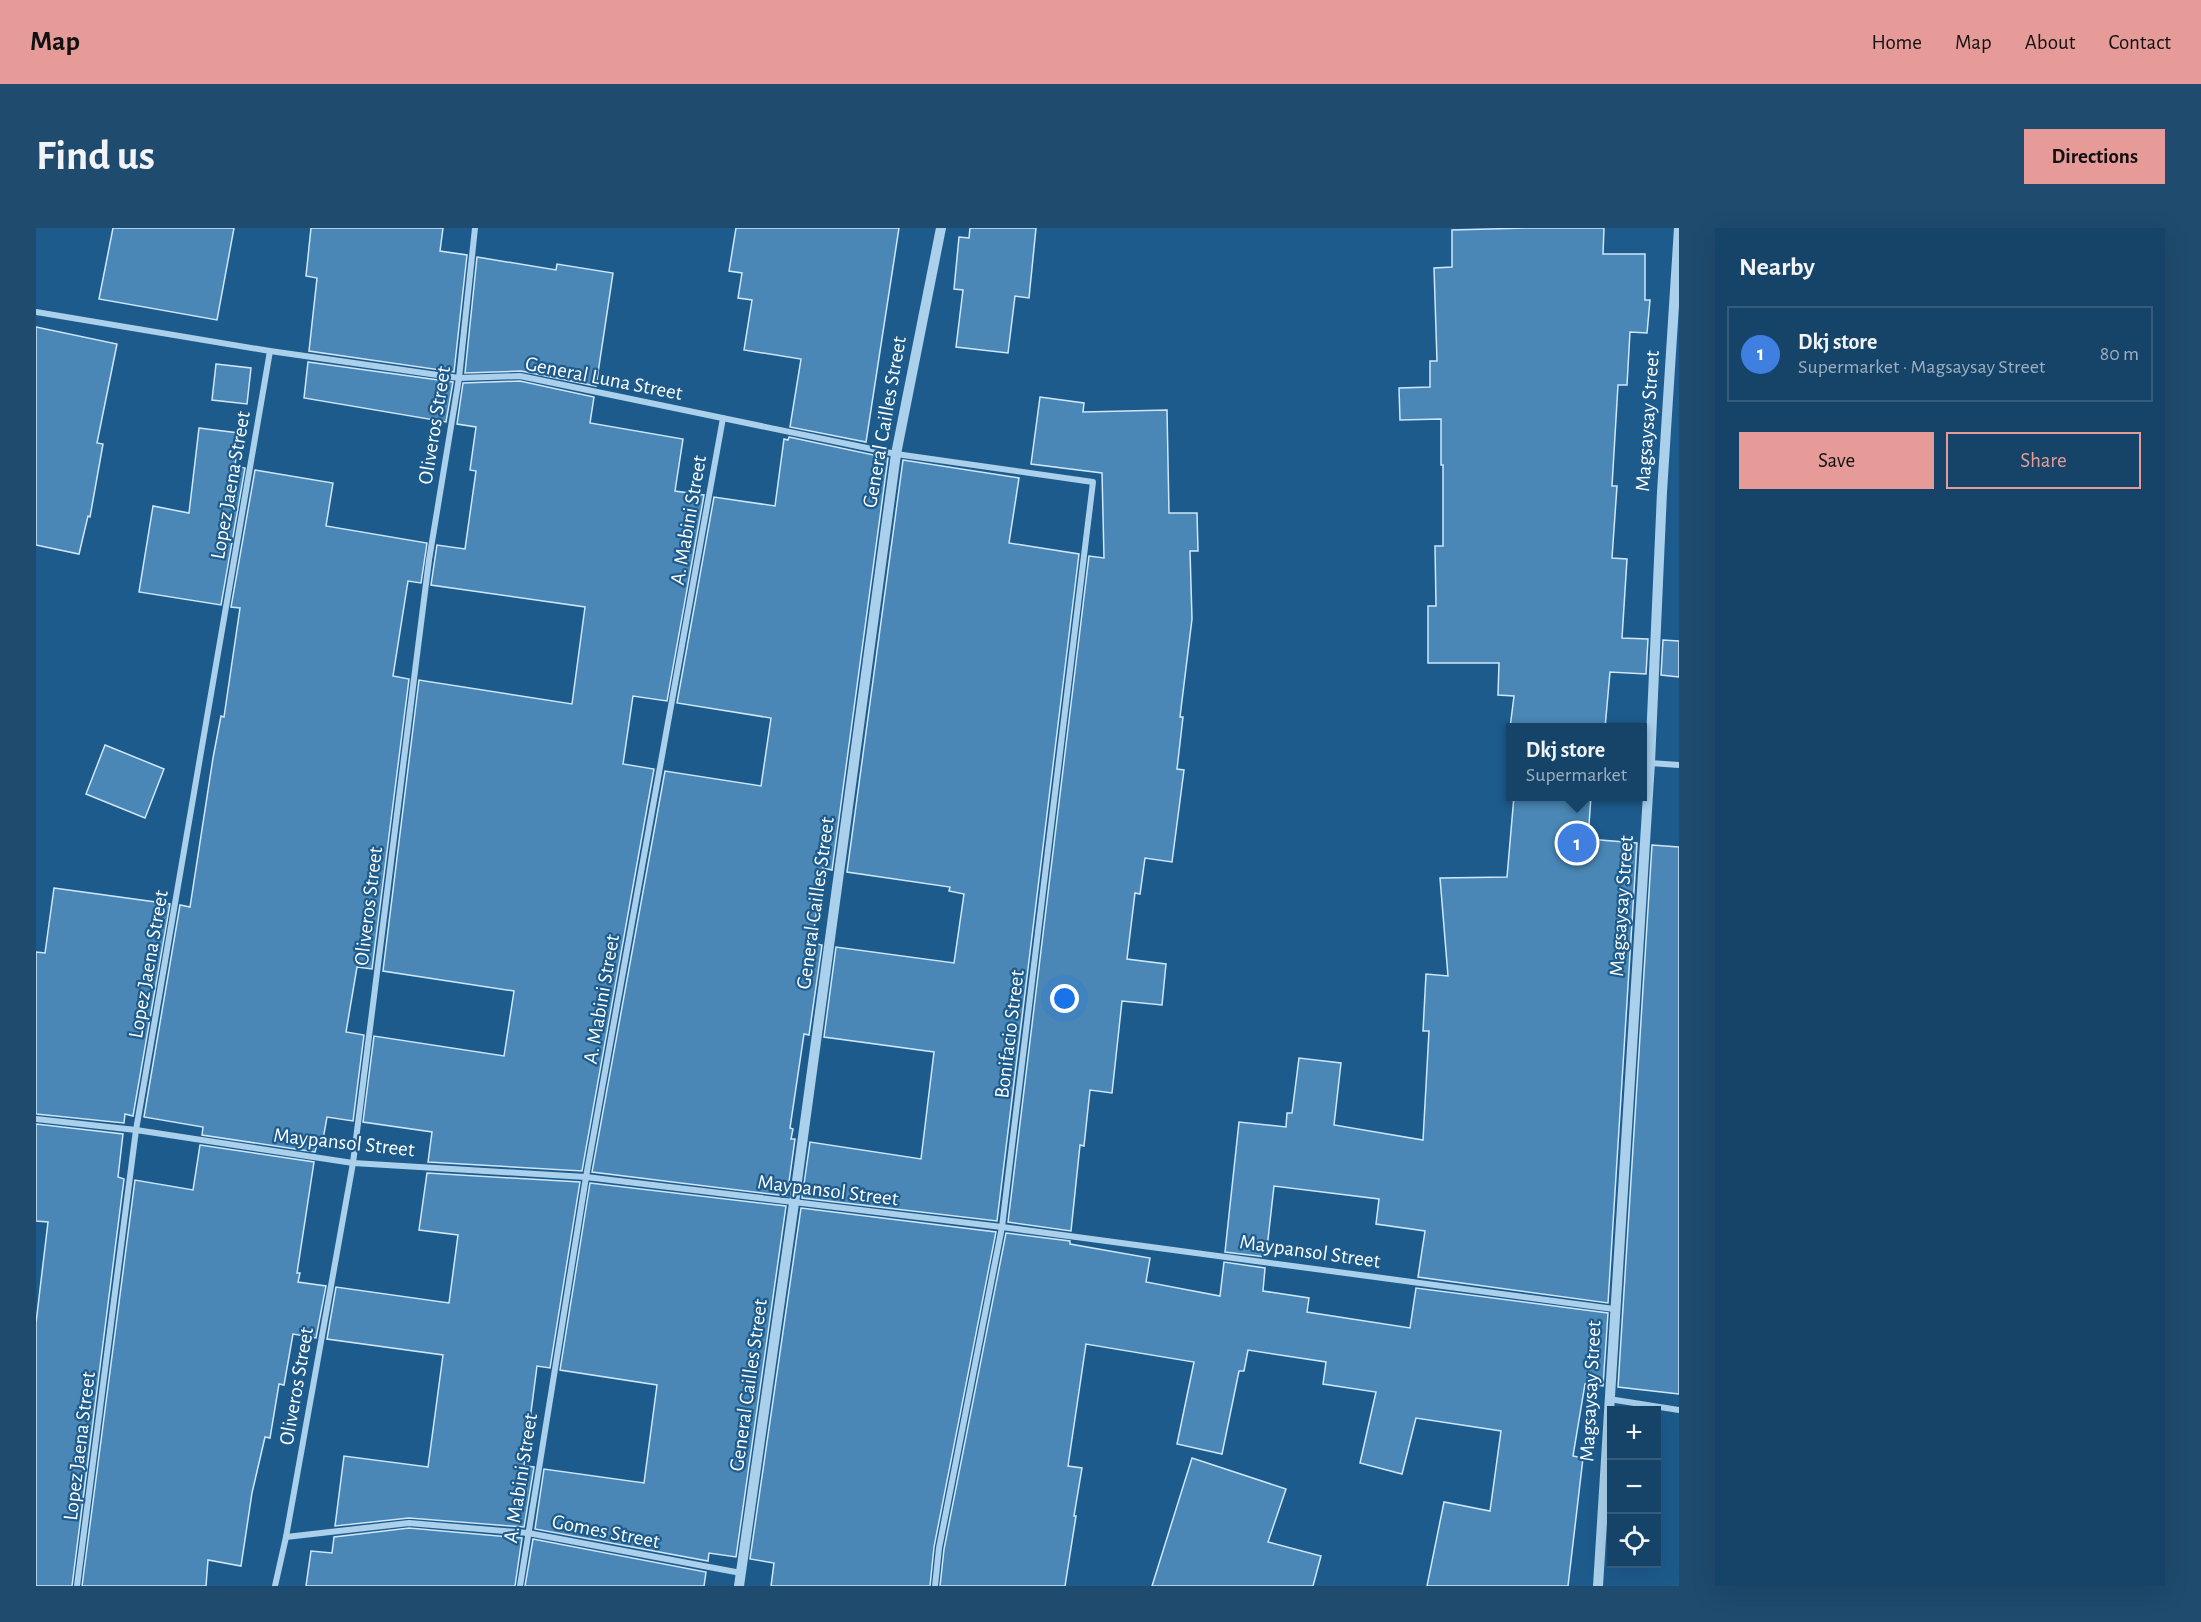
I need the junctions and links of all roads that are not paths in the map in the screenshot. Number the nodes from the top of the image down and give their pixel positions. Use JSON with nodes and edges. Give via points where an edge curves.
{"nodes":[{"id":1,"x":475,"y":228,"type":"edge"},
{"id":2,"x":941,"y":228,"type":"edge"},
{"id":3,"x":1679,"y":228,"type":"edge"},
{"id":4,"x":36,"y":312,"type":"edge"},
{"id":5,"x":270,"y":351,"type":"junction"},
{"id":6,"x":459,"y":378,"type":"junction"},
{"id":7,"x":723,"y":418,"type":"junction"},
{"id":8,"x":896,"y":454,"type":"junction"},
{"id":9,"x":1093,"y":482,"type":"joint"},
{"id":10,"x":1650,"y":763,"type":"junction"},
{"id":11,"x":1679,"y":765,"type":"edge"},
{"id":12,"x":36,"y":1119,"type":"edge"},
{"id":13,"x":136,"y":1130,"type":"junction"},
{"id":14,"x":353,"y":1163,"type":"junction"},
{"id":15,"x":586,"y":1177,"type":"junction"},
{"id":16,"x":794,"y":1203,"type":"junction"},
{"id":17,"x":1002,"y":1227,"type":"junction"},
{"id":18,"x":1614,"y":1309,"type":"junction"},
{"id":19,"x":1608,"y":1399,"type":"junction"},
{"id":20,"x":1679,"y":1410,"type":"edge"},
{"id":21,"x":528,"y":1533,"type":"junction"},
{"id":22,"x":286,"y":1538,"type":"junction"},
{"id":23,"x":741,"y":1573,"type":"junction"},
{"id":24,"x":77,"y":1586,"type":"edge"},
{"id":25,"x":274,"y":1586,"type":"edge"},
{"id":26,"x":520,"y":1586,"type":"edge"},
{"id":27,"x":739,"y":1586,"type":"edge"},
{"id":28,"x":935,"y":1586,"type":"edge"},
{"id":29,"x":1598,"y":1586,"type":"edge"}],
"edges":[{"from":1,"to":6,"type":"street","name":"Oliveros Street"},
{"from":2,"to":8,"type":"street","name":"General Cailles Street"},
{"from":3,"to":10,"type":"street","name":"Magsaysay Street"},
{"from":4,"to":5,"type":"street","name":"General Luna Street"},
{"from":5,"to":6,"type":"street","name":"General Luna Street"},
{"from":5,"to":13,"type":"street","name":"Lopez Jaena Street"},
{"from":6,"to":7,"type":"street","name":"General Luna Street","via":[[520,376]]},
{"from":6,"to":14,"type":"street","name":"Oliveros Street","via":[[429,560]]},
{"from":7,"to":8,"type":"street","name":"General Luna Street"},
{"from":7,"to":15,"type":"street","name":"A. Mabini Street"},
{"from":8,"to":9,"type":"street","name":"General Luna Street"},
{"from":8,"to":16,"type":"street","name":"General Cailles Street"},
{"from":9,"to":17,"type":"street","name":"Bonifacio Street"},
{"from":10,"to":11,"type":"street"},
{"from":10,"to":18,"type":"street","name":"Magsaysay Street"},
{"from":12,"to":13,"type":"street","name":"Maypansol Street"},
{"from":13,"to":14,"type":"street","name":"Maypansol Street"},
{"from":13,"to":24,"type":"street","name":"Lopez Jaena Street"},
{"from":14,"to":15,"type":"street","name":"Maypansol Street"},
{"from":14,"to":22,"type":"street","name":"Oliveros Street"},
{"from":15,"to":16,"type":"street","name":"Maypansol Street"},
{"from":15,"to":21,"type":"street","name":"A. Mabini Street"},
{"from":16,"to":17,"type":"street","name":"Maypansol Street"},
{"from":16,"to":23,"type":"street","name":"General Cailles Street"},
{"from":17,"to":18,"type":"street","name":"Maypansol Street"},
{"from":17,"to":28,"type":"street","name":"Bonifacio Street","via":[[939,1548]]},
{"from":18,"to":19,"type":"street","name":"Magsaysay Street"},
{"from":19,"to":20,"type":"street"},
{"from":19,"to":29,"type":"street","name":"Magsaysay Street"},
{"from":21,"to":22,"type":"street","name":"Gomes Street","via":[[409,1523]]},
{"from":21,"to":23,"type":"street","name":"Gomes Street"},
{"from":21,"to":26,"type":"street","name":"A. Mabini Street"},
{"from":22,"to":25,"type":"street","name":"Oliveros Street"},
{"from":23,"to":27,"type":"street","name":"General Cailles Street"}]}
